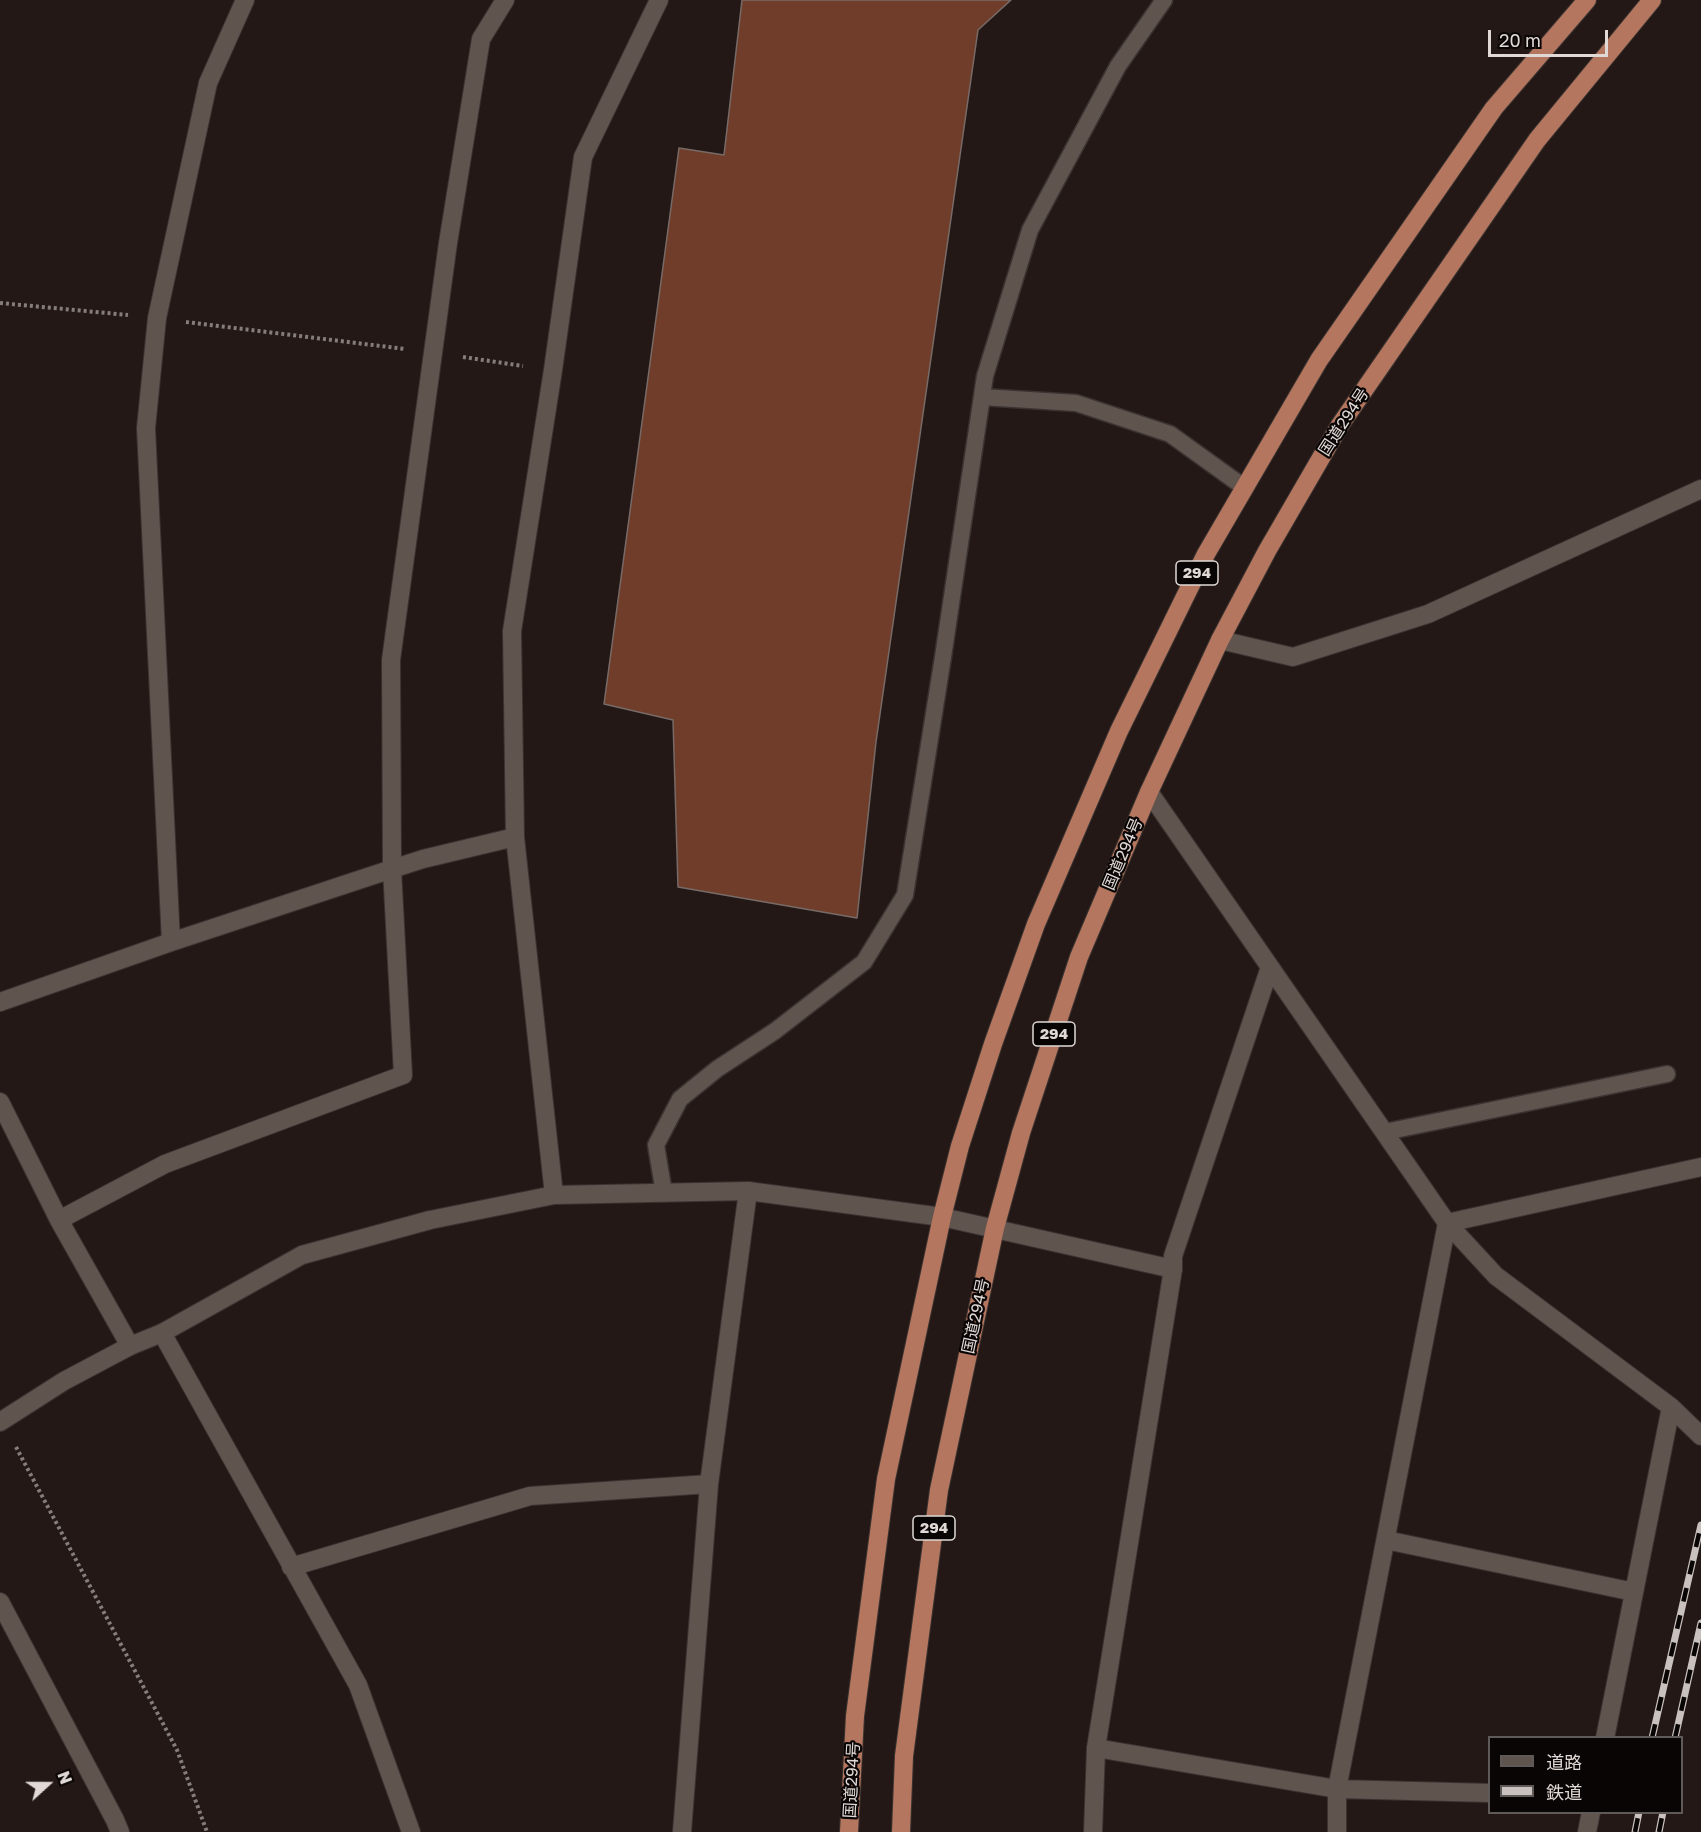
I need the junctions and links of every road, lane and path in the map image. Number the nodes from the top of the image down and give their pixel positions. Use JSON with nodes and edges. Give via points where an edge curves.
{"nodes":[{"id":1,"x":245,"y":0,"type":"edge"},
{"id":2,"x":505,"y":0,"type":"edge"},
{"id":3,"x":660,"y":0,"type":"edge"},
{"id":4,"x":1164,"y":0,"type":"edge"},
{"id":5,"x":1587,"y":0,"type":"edge"},
{"id":6,"x":1652,"y":0,"type":"edge"},
{"id":7,"x":0,"y":303,"type":"edge"},
{"id":8,"x":157,"y":318,"type":"junction"},
{"id":9,"x":433,"y":352,"type":"junction"},
{"id":10,"x":553,"y":370,"type":"junction"},
{"id":11,"x":982,"y":397,"type":"junction"},
{"id":12,"x":1245,"y":488,"type":"junction"},
{"id":13,"x":1701,"y":489,"type":"edge"},
{"id":14,"x":1220,"y":640,"type":"junction"},
{"id":15,"x":1149,"y":792,"type":"junction"},
{"id":16,"x":515,"y":837,"type":"junction"},
{"id":17,"x":392,"y":868,"type":"junction"},
{"id":18,"x":171,"y":942,"type":"junction"},
{"id":19,"x":1270,"y":967,"type":"junction"},
{"id":20,"x":0,"y":1002,"type":"edge"},
{"id":21,"x":1667,"y":1074,"type":"dead end"},
{"id":22,"x":0,"y":1102,"type":"edge"},
{"id":23,"x":1385,"y":1132,"type":"junction"},
{"id":24,"x":1701,"y":1167,"type":"edge"},
{"id":25,"x":748,"y":1191,"type":"junction"},
{"id":26,"x":664,"y":1193,"type":"junction"},
{"id":27,"x":554,"y":1195,"type":"junction"},
{"id":28,"x":942,"y":1217,"type":"junction"},
{"id":29,"x":59,"y":1220,"type":"junction"},
{"id":30,"x":1447,"y":1223,"type":"junction"},
{"id":31,"x":995,"y":1228,"type":"junction"},
{"id":32,"x":1173,"y":1269,"type":"junction"},
{"id":33,"x":162,"y":1333,"type":"junction"},
{"id":34,"x":130,"y":1346,"type":"junction"},
{"id":35,"x":1671,"y":1407,"type":"junction"},
{"id":36,"x":1,"y":1422,"type":"edge"},
{"id":37,"x":1701,"y":1436,"type":"edge"},
{"id":38,"x":709,"y":1484,"type":"junction"},
{"id":39,"x":1386,"y":1540,"type":"junction"},
{"id":40,"x":291,"y":1567,"type":"junction"},
{"id":41,"x":1634,"y":1592,"type":"junction"},
{"id":42,"x":0,"y":1602,"type":"edge"},
{"id":43,"x":1605,"y":1736,"type":"edge"},
{"id":44,"x":1095,"y":1748,"type":"junction"},
{"id":45,"x":1337,"y":1789,"type":"junction"},
{"id":46,"x":1488,"y":1793,"type":"edge"},
{"id":47,"x":1591,"y":1814,"type":"edge"},
{"id":48,"x":120,"y":1832,"type":"edge"},
{"id":49,"x":207,"y":1832,"type":"edge"},
{"id":50,"x":411,"y":1832,"type":"edge"},
{"id":51,"x":682,"y":1832,"type":"edge"},
{"id":52,"x":849,"y":1832,"type":"edge"},
{"id":53,"x":901,"y":1832,"type":"edge"},
{"id":54,"x":1093,"y":1832,"type":"edge"},
{"id":55,"x":1337,"y":1832,"type":"edge"},
{"id":56,"x":1587,"y":1832,"type":"edge"}],
"edges":[{"from":1,"to":8,"type":"street","via":[[208,83]]},
{"from":2,"to":9,"type":"street","via":[[481,39]]},
{"from":3,"to":10,"type":"street","via":[[583,157]]},
{"from":4,"to":11,"type":"lane","via":[[1118,66],[1030,230]]},
{"from":5,"to":12,"type":"highway","name":"国道294号","number":"294","via":[[1488,118],[1319,360]]},
{"from":6,"to":14,"type":"highway","name":"国道294号","number":"294","via":[[1537,140],[1340,424]]},
{"from":7,"to":8,"type":"path"},
{"from":8,"to":9,"type":"path"},
{"from":8,"to":18,"type":"street","via":[[146,428]]},
{"from":9,"to":10,"type":"path"},
{"from":9,"to":17,"type":"street","via":[[392,660]]},
{"from":10,"to":16,"type":"street","via":[[512,632]]},
{"from":11,"to":12,"type":"lane","via":[[1076,403],[1170,434]]},
{"from":11,"to":26,"type":"lane","via":[[905,895],[864,962],[680,1099],[657,1145]]},
{"from":12,"to":28,"type":"highway","name":"国道294号","number":"294","via":[[1206,554],[1119,731],[1036,924],[960,1146]]},
{"from":13,"to":14,"type":"street","via":[[1428,614],[1293,657]]},
{"from":14,"to":15,"type":"highway","name":"国道294号","number":"294"},
{"from":15,"to":19,"type":"street"},
{"from":15,"to":31,"type":"highway","name":"国道294号","number":"294","via":[[1079,957],[1021,1133]]},
{"from":16,"to":17,"type":"street"},
{"from":16,"to":27,"type":"street"},
{"from":17,"to":18,"type":"street"},
{"from":17,"to":29,"type":"street","via":[[403,1075],[165,1164]]},
{"from":18,"to":20,"type":"street"},
{"from":19,"to":23,"type":"street"},
{"from":19,"to":32,"type":"street","via":[[1173,1256]]},
{"from":21,"to":23,"type":"lane"},
{"from":22,"to":29,"type":"street"},
{"from":23,"to":30,"type":"street"},
{"from":24,"to":30,"type":"street"},
{"from":25,"to":26,"type":"street"},
{"from":25,"to":28,"type":"street"},
{"from":25,"to":38,"type":"street"},
{"from":26,"to":27,"type":"street"},
{"from":27,"to":33,"type":"street","via":[[430,1220],[302,1255]]},
{"from":28,"to":31,"type":"street"},
{"from":28,"to":52,"type":"highway","name":"国道294号","number":"294","via":[[886,1479],[855,1716]]},
{"from":29,"to":34,"type":"street"},
{"from":30,"to":35,"type":"street","via":[[1496,1276]]},
{"from":30,"to":39,"type":"street"},
{"from":31,"to":32,"type":"street"},
{"from":31,"to":53,"type":"highway","name":"国道294号","number":"294","via":[[939,1490],[904,1756]]},
{"from":32,"to":44,"type":"street"},
{"from":33,"to":34,"type":"street"},
{"from":33,"to":40,"type":"street"},
{"from":34,"to":36,"type":"street","via":[[64,1381]]},
{"from":35,"to":37,"type":"street"},
{"from":35,"to":41,"type":"street"},
{"from":36,"to":49,"type":"path","via":[[177,1750]]},
{"from":38,"to":40,"type":"street","via":[[530,1496]]},
{"from":38,"to":51,"type":"street"},
{"from":39,"to":41,"type":"street"},
{"from":39,"to":45,"type":"street"},
{"from":40,"to":50,"type":"street","via":[[358,1685]]},
{"from":41,"to":43,"type":"street"},
{"from":42,"to":48,"type":"street"},
{"from":44,"to":45,"type":"street"},
{"from":44,"to":54,"type":"street"},
{"from":45,"to":46,"type":"street"},
{"from":45,"to":55,"type":"street"},
{"from":47,"to":56,"type":"street"}]}
